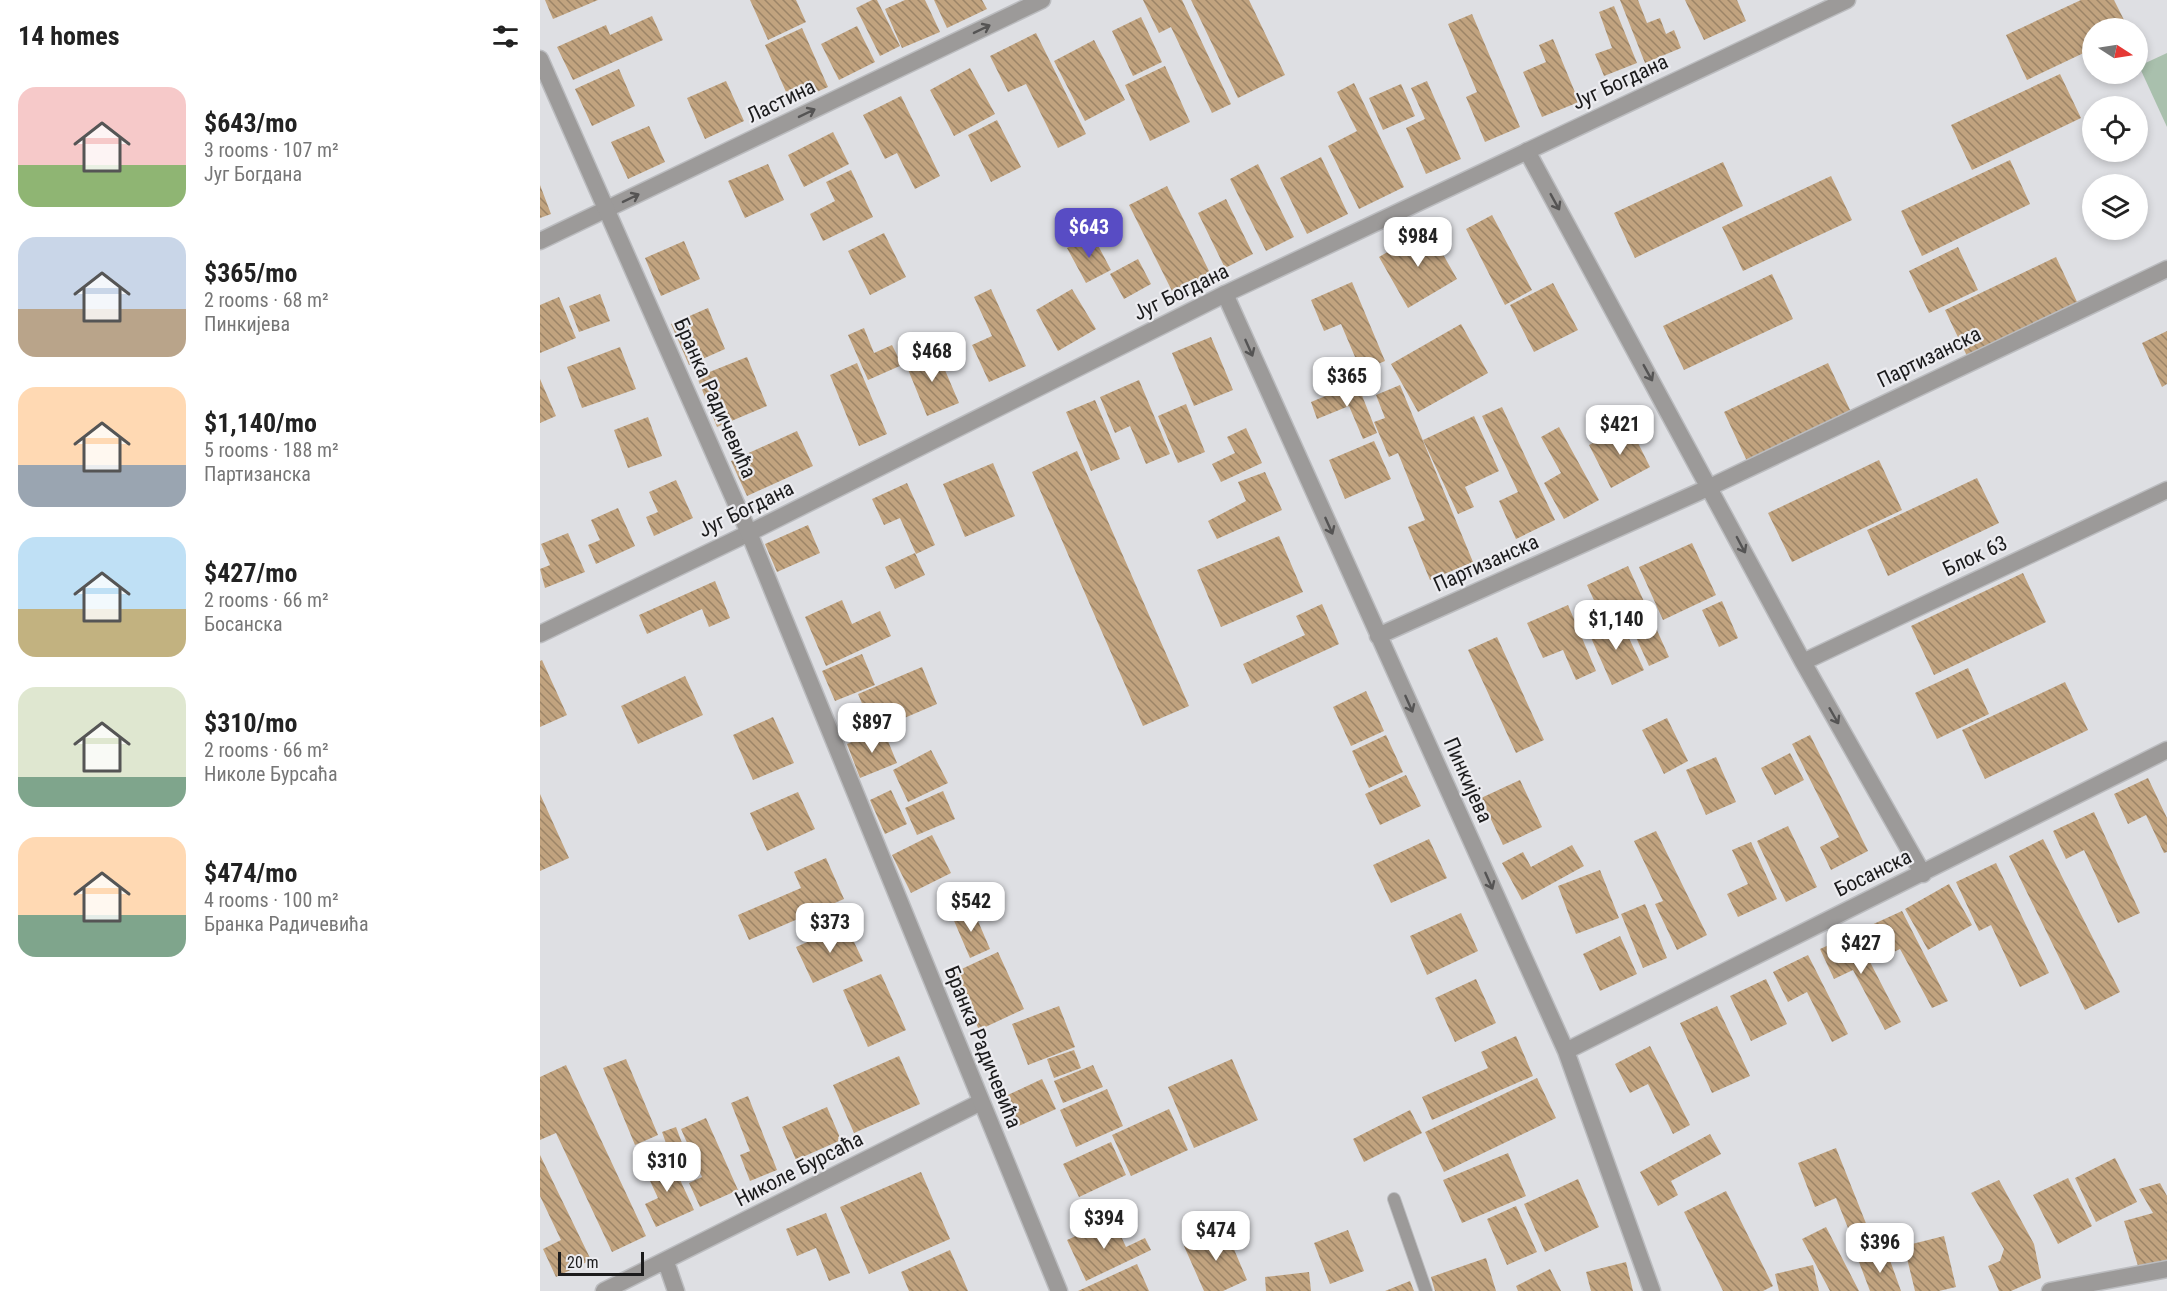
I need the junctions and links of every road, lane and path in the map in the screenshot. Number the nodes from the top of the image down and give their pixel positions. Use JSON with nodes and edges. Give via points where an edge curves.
{"nodes":[{"id":1,"x":1042,"y":0,"type":"edge"},
{"id":2,"x":1847,"y":0,"type":"edge"},
{"id":3,"x":540,"y":59,"type":"edge"},
{"id":4,"x":1527,"y":151,"type":"junction"},
{"id":5,"x":607,"y":210,"type":"junction"},
{"id":6,"x":540,"y":241,"type":"edge"},
{"id":7,"x":2167,"y":269,"type":"edge"},
{"id":8,"x":1225,"y":294,"type":"junction"},
{"id":9,"x":1710,"y":487,"type":"junction"},
{"id":10,"x":2167,"y":490,"type":"edge"},
{"id":11,"x":749,"y":533,"type":"junction"},
{"id":12,"x":540,"y":634,"type":"edge"},
{"id":13,"x":1378,"y":636,"type":"junction"},
{"id":14,"x":1803,"y":662,"type":"junction"},
{"id":15,"x":2167,"y":750,"type":"edge"},
{"id":16,"x":1923,"y":874,"type":"junction"},
{"id":17,"x":1566,"y":1051,"type":"junction"},
{"id":18,"x":981,"y":1102,"type":"junction"},
{"id":19,"x":1394,"y":1199,"type":"dead end"},
{"id":20,"x":666,"y":1262,"type":"junction"},
{"id":21,"x":2167,"y":1269,"type":"edge"},
{"id":22,"x":604,"y":1291,"type":"edge"},
{"id":23,"x":676,"y":1291,"type":"edge"},
{"id":24,"x":1059,"y":1291,"type":"edge"},
{"id":25,"x":1426,"y":1291,"type":"edge"},
{"id":26,"x":1652,"y":1291,"type":"edge"},
{"id":27,"x":2050,"y":1291,"type":"edge"}],
"edges":[{"from":5,"to":1,"type":"street","name":"Ластина","one_way":true},
{"from":2,"to":4,"type":"street","name":"Југ Богдана"},
{"from":3,"to":5,"type":"street","name":"Бранка Радичевића"},
{"from":4,"to":8,"type":"street","name":"Југ Богдана"},
{"from":4,"to":9,"type":"street","one_way":true},
{"from":5,"to":6,"type":"street","name":"Ластина"},
{"from":5,"to":11,"type":"street","name":"Бранка Радичевића"},
{"from":7,"to":9,"type":"street","name":"Партизанска"},
{"from":8,"to":11,"type":"street","name":"Југ Богдана"},
{"from":8,"to":13,"type":"street","name":"Пинкијева","one_way":true},
{"from":9,"to":13,"type":"street","name":"Партизанска"},
{"from":9,"to":14,"type":"street","one_way":true},
{"from":10,"to":14,"type":"street","name":"Блок 63"},
{"from":11,"to":12,"type":"street","name":"Југ Богдана"},
{"from":11,"to":18,"type":"street","name":"Бранка Радичевића"},
{"from":13,"to":17,"type":"street","name":"Пинкијева","one_way":true},
{"from":14,"to":16,"type":"street","one_way":true},
{"from":15,"to":16,"type":"street","name":"Босанска"},
{"from":16,"to":17,"type":"street","name":"Босанска"},
{"from":17,"to":26,"type":"street","name":"Пинкијева"},
{"from":18,"to":20,"type":"street","name":"Николе Бурсаћа"},
{"from":18,"to":24,"type":"street","name":"Бранка Радичевића"},
{"from":19,"to":25,"type":"lane"},
{"from":20,"to":22,"type":"street","name":"Николе Бурсаћа"},
{"from":20,"to":23,"type":"street"},
{"from":21,"to":27,"type":"street"}]}
